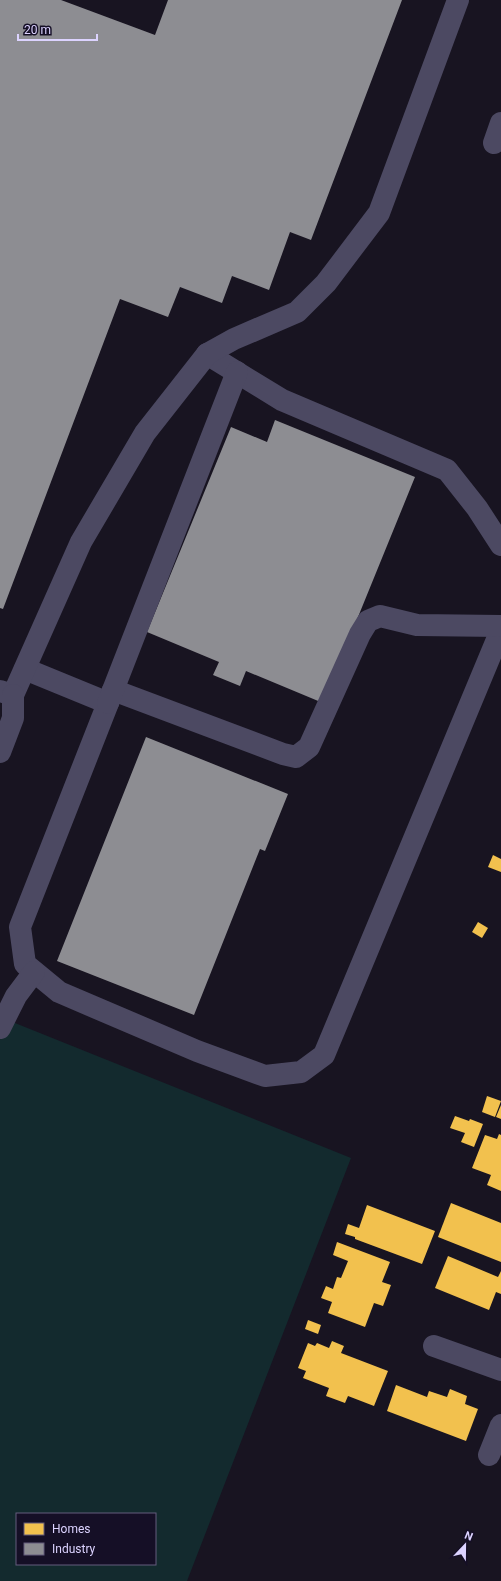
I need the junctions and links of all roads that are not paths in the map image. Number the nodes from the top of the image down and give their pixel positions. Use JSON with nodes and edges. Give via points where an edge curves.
{"nodes":[{"id":1,"x":458,"y":0,"type":"edge"},
{"id":2,"x":208,"y":354,"type":"junction"},
{"id":3,"x":237,"y":372,"type":"junction"},
{"id":4,"x":501,"y":545,"type":"edge"},
{"id":5,"x":501,"y":626,"type":"edge"},
{"id":6,"x":501,"y":630,"type":"edge"},
{"id":7,"x":25,"y":669,"type":"junction"},
{"id":8,"x":6,"y":693,"type":"edge"},
{"id":9,"x":110,"y":696,"type":"junction"},
{"id":10,"x":0,"y":752,"type":"edge"},
{"id":11,"x":34,"y":972,"type":"junction"},
{"id":12,"x":0,"y":1028,"type":"edge"},
{"id":13,"x":434,"y":1346,"type":"dead end"},
{"id":14,"x":501,"y":1370,"type":"edge"},
{"id":15,"x":501,"y":1425,"type":"edge"},
{"id":16,"x":489,"y":1455,"type":"dead end"}],
"edges":[{"from":1,"to":2,"type":"street","via":[[379,212],[326,283],[297,312],[234,339]]},
{"from":2,"to":3,"type":"street"},
{"from":2,"to":7,"type":"street","via":[[145,433],[85,535]]},
{"from":3,"to":4,"type":"street","via":[[282,400],[447,470],[477,508]]},
{"from":3,"to":9,"type":"street"},
{"from":5,"to":9,"type":"street","via":[[417,625],[380,616],[368,621],[309,747],[296,757]]},
{"from":6,"to":11,"type":"street","via":[[324,1055],[301,1072],[265,1076],[197,1051],[59,992]]},
{"from":7,"to":8,"type":"street"},
{"from":7,"to":9,"type":"street"},
{"from":8,"to":10,"type":"street","via":[[13,718]]},
{"from":9,"to":11,"type":"street","via":[[20,927],[25,964]]},
{"from":11,"to":12,"type":"street","via":[[16,996]]},
{"from":13,"to":14,"type":"street"},
{"from":15,"to":16,"type":"street"}]}
